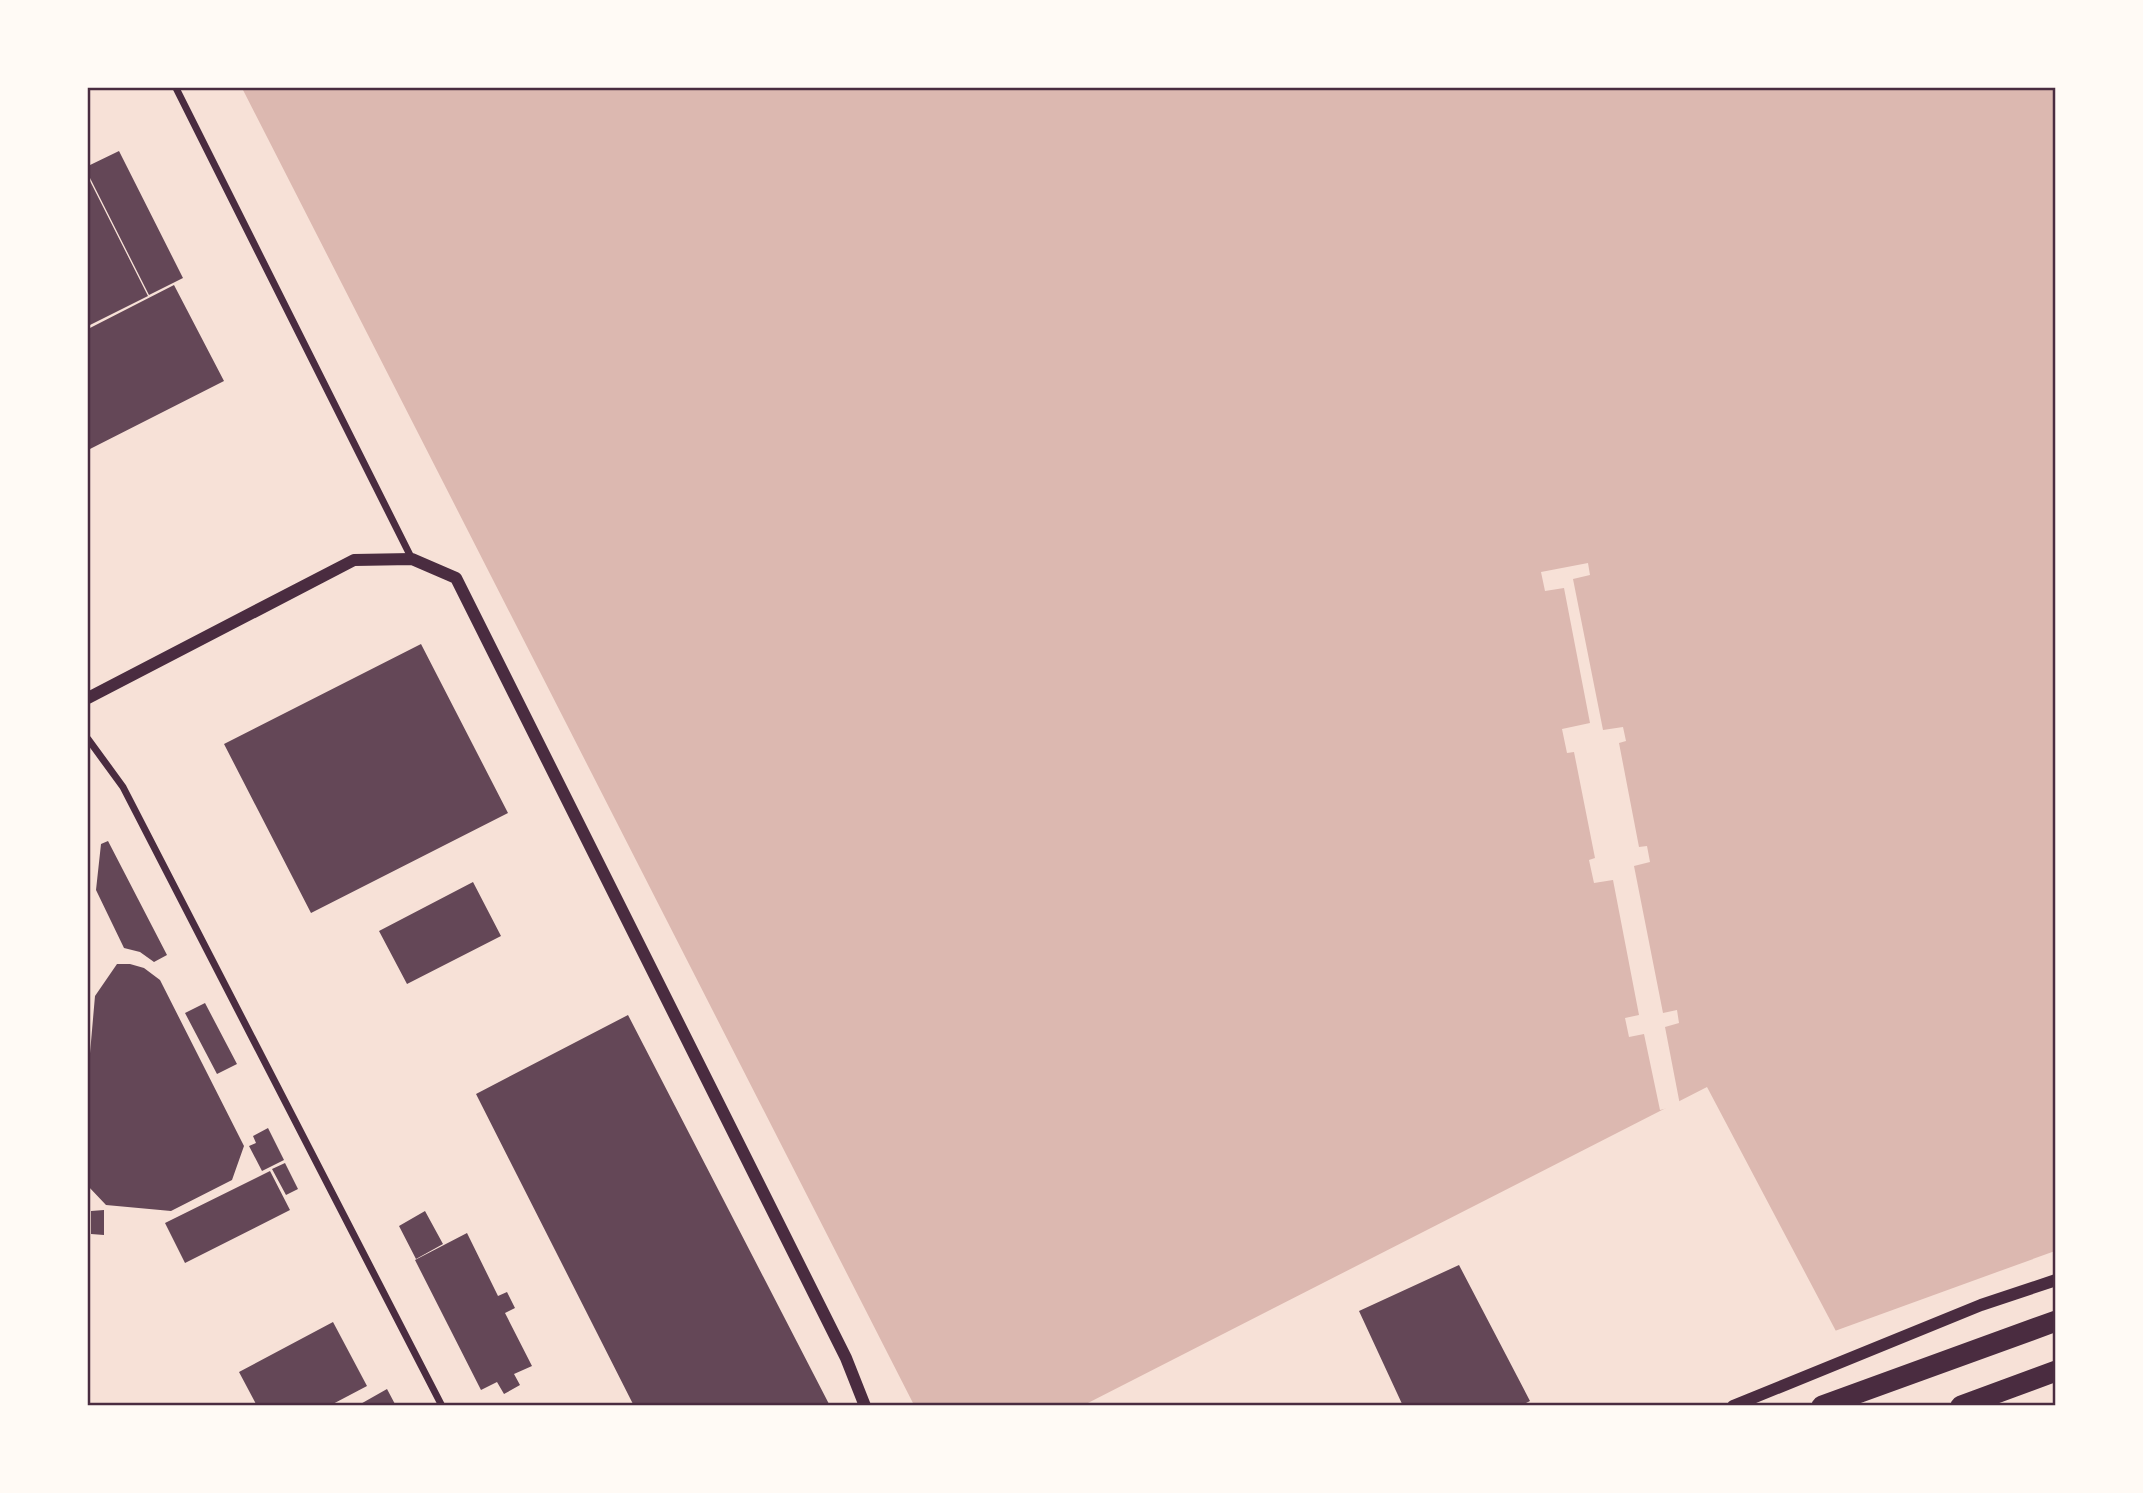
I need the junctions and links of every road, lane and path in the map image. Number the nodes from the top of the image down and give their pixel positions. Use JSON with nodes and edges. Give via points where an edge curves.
{"nodes":[{"id":1,"x":176,"y":88,"type":"edge"},
{"id":2,"x":411,"y":559,"type":"junction"},
{"id":3,"x":88,"y":698,"type":"edge"},
{"id":4,"x":88,"y":739,"type":"edge"},
{"id":5,"x":2056,"y":1280,"type":"edge"},
{"id":6,"x":2056,"y":1321,"type":"edge"},
{"id":7,"x":2056,"y":1371,"type":"edge"},
{"id":8,"x":442,"y":1405,"type":"edge"},
{"id":9,"x":865,"y":1405,"type":"edge"},
{"id":10,"x":1732,"y":1405,"type":"edge"},
{"id":11,"x":1822,"y":1405,"type":"edge"},
{"id":12,"x":1961,"y":1405,"type":"edge"}],
"edges":[{"from":1,"to":2,"type":"street"},
{"from":2,"to":3,"type":"street","via":[[354,560]]},
{"from":2,"to":9,"type":"street","via":[[456,578],[840,1346]]},
{"from":4,"to":8,"type":"street","via":[[123,787]]},
{"from":5,"to":10,"type":"street","via":[[1981,1305]]},
{"from":6,"to":11,"type":"highway"},
{"from":7,"to":12,"type":"highway"}]}
